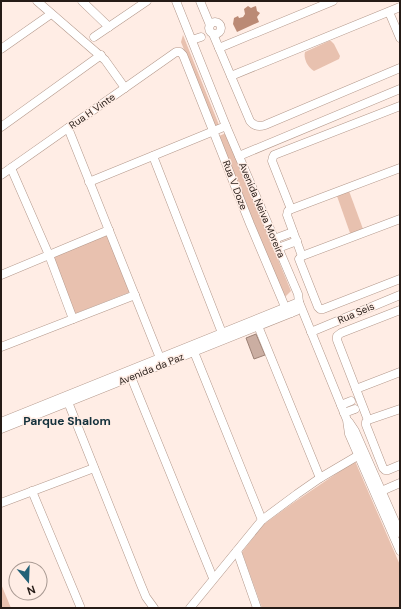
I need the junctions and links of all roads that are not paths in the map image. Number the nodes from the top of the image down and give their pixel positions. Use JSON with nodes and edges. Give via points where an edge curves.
{"nodes":[{"id":1,"x":37,"y":1,"type":"edge"},
{"id":2,"x":82,"y":1,"type":"edge"},
{"id":3,"x":147,"y":1,"type":"edge"},
{"id":4,"x":176,"y":1,"type":"edge"},
{"id":5,"x":200,"y":1,"type":"edge"},
{"id":6,"x":333,"y":1,"type":"edge"},
{"id":7,"x":400,"y":7,"type":"edge"},
{"id":8,"x":389,"y":12,"type":"junction"},
{"id":9,"x":51,"y":14,"type":"junction"},
{"id":10,"x":109,"y":27,"type":"junction"},
{"id":11,"x":200,"y":35,"type":"dead end"},
{"id":12,"x":94,"y":37,"type":"dead end"},
{"id":13,"x":191,"y":38,"type":"junction"},
{"id":14,"x":400,"y":38,"type":"edge"},
{"id":15,"x":219,"y":48,"type":"junction"},
{"id":16,"x":1,"y":49,"type":"edge"},
{"id":17,"x":100,"y":55,"type":"junction"},
{"id":18,"x":183,"y":55,"type":"joint"},
{"id":19,"x":400,"y":68,"type":"edge"},
{"id":20,"x":231,"y":76,"type":"junction"},
{"id":21,"x":125,"y":88,"type":"junction"},
{"id":22,"x":400,"y":89,"type":"edge"},
{"id":23,"x":400,"y":106,"type":"edge"},
{"id":24,"x":226,"y":126,"type":"junction"},
{"id":25,"x":1,"y":127,"type":"edge"},
{"id":26,"x":68,"y":128,"type":"junction"},
{"id":27,"x":214,"y":131,"type":"junction"},
{"id":28,"x":153,"y":156,"type":"junction"},
{"id":29,"x":239,"y":156,"type":"junction"},
{"id":30,"x":11,"y":168,"type":"junction"},
{"id":31,"x":400,"y":168,"type":"edge"},
{"id":32,"x":1,"y":175,"type":"edge"},
{"id":33,"x":89,"y":182,"type":"junction"},
{"id":34,"x":291,"y":209,"type":"junction"},
{"id":35,"x":400,"y":219,"type":"edge"},
{"id":36,"x":109,"y":230,"type":"junction"},
{"id":37,"x":293,"y":232,"type":"junction"},
{"id":38,"x":274,"y":239,"type":"junction"},
{"id":39,"x":296,"y":241,"type":"junction"},
{"id":40,"x":278,"y":248,"type":"junction"},
{"id":41,"x":49,"y":255,"type":"junction"},
{"id":42,"x":302,"y":256,"type":"junction"},
{"id":43,"x":1,"y":275,"type":"edge"},
{"id":44,"x":400,"y":279,"type":"edge"},
{"id":45,"x":135,"y":295,"type":"junction"},
{"id":46,"x":400,"y":295,"type":"edge"},
{"id":47,"x":300,"y":305,"type":"junction"},
{"id":48,"x":288,"y":310,"type":"junction"},
{"id":49,"x":400,"y":310,"type":"edge"},
{"id":50,"x":73,"y":319,"type":"junction"},
{"id":51,"x":257,"y":323,"type":"junction"},
{"id":52,"x":311,"y":332,"type":"junction"},
{"id":53,"x":224,"y":336,"type":"junction"},
{"id":54,"x":1,"y":347,"type":"edge"},
{"id":55,"x":193,"y":348,"type":"junction"},
{"id":56,"x":161,"y":361,"type":"junction"},
{"id":57,"x":400,"y":372,"type":"edge"},
{"id":58,"x":130,"y":374,"type":"junction"},
{"id":59,"x":356,"y":390,"type":"junction"},
{"id":60,"x":67,"y":399,"type":"junction"},
{"id":61,"x":351,"y":401,"type":"dead end"},
{"id":62,"x":341,"y":405,"type":"junction"},
{"id":63,"x":400,"y":408,"type":"edge"},
{"id":64,"x":355,"y":409,"type":"dead end"},
{"id":65,"x":346,"y":417,"type":"junction"},
{"id":66,"x":368,"y":420,"type":"junction"},
{"id":67,"x":1,"y":422,"type":"edge"},
{"id":68,"x":1,"y":429,"type":"edge"},
{"id":69,"x":359,"y":455,"type":"junction"},
{"id":70,"x":400,"y":465,"type":"edge"},
{"id":71,"x":94,"y":468,"type":"junction"},
{"id":72,"x":320,"y":478,"type":"junction"},
{"id":73,"x":400,"y":483,"type":"edge"},
{"id":74,"x":32,"y":491,"type":"junction"},
{"id":75,"x":378,"y":492,"type":"junction"},
{"id":76,"x":1,"y":503,"type":"edge"},
{"id":77,"x":262,"y":520,"type":"junction"},
{"id":78,"x":400,"y":533,"type":"edge"},
{"id":79,"x":237,"y":551,"type":"junction"},
{"id":80,"x":400,"y":551,"type":"edge"},
{"id":81,"x":213,"y":578,"type":"junction"},
{"id":82,"x":80,"y":606,"type":"dead end"},
{"id":83,"x":154,"y":608,"type":"edge"},
{"id":84,"x":190,"y":608,"type":"edge"},
{"id":85,"x":256,"y":608,"type":"edge"}],
"edges":[{"from":1,"to":9,"type":"street"},
{"from":2,"to":10,"type":"street"},
{"from":3,"to":10,"type":"street"},
{"from":4,"to":13,"type":"street","name":"Avenida Neiva Moreira"},
{"from":5,"to":15,"type":"street","via":[[210,25],[216,22],[221,27],[219,33],[213,34]]},
{"from":6,"to":15,"type":"street"},
{"from":7,"to":8,"type":"street"},
{"from":8,"to":14,"type":"street"},
{"from":8,"to":20,"type":"street"},
{"from":9,"to":16,"type":"street"},
{"from":9,"to":17,"type":"street"},
{"from":10,"to":12,"type":"street"},
{"from":11,"to":13,"type":"street"},
{"from":13,"to":24,"type":"street","name":"Avenida Neiva Moreira"},
{"from":15,"to":20,"type":"street"},
{"from":17,"to":21,"type":"street"},
{"from":17,"to":25,"type":"street"},
{"from":18,"to":21,"type":"street","name":"Rua H Vinte","via":[[176,52]]},
{"from":18,"to":27,"type":"street","name":"Rua V Doze"},
{"from":19,"to":20,"type":"street","via":[[260,126],[250,121]]},
{"from":21,"to":26,"type":"street","name":"Rua H Vinte"},
{"from":22,"to":29,"type":"street"},
{"from":23,"to":34,"type":"street","via":[[274,155],[272,161]]},
{"from":24,"to":27,"type":"street"},
{"from":24,"to":29,"type":"street","name":"Avenida Neiva Moreira"},
{"from":26,"to":30,"type":"street","name":"Rua H Vinte"},
{"from":26,"to":33,"type":"street"},
{"from":27,"to":28,"type":"street"},
{"from":27,"to":48,"type":"street","name":"Rua V Doze","via":[[250,224]]},
{"from":28,"to":33,"type":"street"},
{"from":28,"to":53,"type":"street"},
{"from":29,"to":38,"type":"street","name":"Avenida Neiva Moreira"},
{"from":30,"to":32,"type":"street","name":"Rua H Vinte"},
{"from":30,"to":41,"type":"street"},
{"from":31,"to":34,"type":"street"},
{"from":33,"to":36,"type":"street"},
{"from":34,"to":37,"type":"street","via":[[287,215]]},
{"from":35,"to":42,"type":"street"},
{"from":36,"to":41,"type":"street"},
{"from":36,"to":45,"type":"street"},
{"from":37,"to":38,"type":"street"},
{"from":37,"to":39,"type":"street"},
{"from":38,"to":40,"type":"street","name":"Avenida Neiva Moreira"},
{"from":39,"to":40,"type":"street"},
{"from":39,"to":42,"type":"street"},
{"from":40,"to":47,"type":"street","name":"Avenida Neiva Moreira","via":[[298,294]]},
{"from":41,"to":43,"type":"street"},
{"from":41,"to":50,"type":"street"},
{"from":42,"to":44,"type":"street","via":[[299,261],[320,309]]},
{"from":45,"to":50,"type":"street"},
{"from":45,"to":56,"type":"street"},
{"from":46,"to":52,"type":"street","name":"Rua Seis"},
{"from":47,"to":48,"type":"street","name":"Avenida da Paz"},
{"from":47,"to":52,"type":"street","name":"Avenida Neiva Moreira"},
{"from":48,"to":51,"type":"street","name":"Avenida da Paz"},
{"from":49,"to":59,"type":"street","via":[[338,336],[337,341]]},
{"from":50,"to":54,"type":"street"},
{"from":51,"to":53,"type":"street","name":"Avenida da Paz"},
{"from":51,"to":72,"type":"street"},
{"from":52,"to":62,"type":"street","name":"Avenida Neiva Moreira"},
{"from":53,"to":55,"type":"street","name":"Avenida da Paz"},
{"from":55,"to":56,"type":"street","name":"Avenida da Paz"},
{"from":55,"to":77,"type":"street"},
{"from":56,"to":58,"type":"street","name":"Avenida da Paz"},
{"from":57,"to":59,"type":"street"},
{"from":58,"to":60,"type":"street","name":"Avenida da Paz"},
{"from":58,"to":81,"type":"street"},
{"from":59,"to":66,"type":"street"},
{"from":60,"to":67,"type":"street","name":"Avenida da Paz"},
{"from":60,"to":68,"type":"street","name":"Avenida da Paz"},
{"from":60,"to":71,"type":"street"},
{"from":61,"to":62,"type":"street"},
{"from":62,"to":65,"type":"street","name":"Avenida Neiva Moreira"},
{"from":63,"to":66,"type":"street"},
{"from":64,"to":65,"type":"street"},
{"from":65,"to":69,"type":"street","name":"Avenida Neiva Moreira","via":[[349,434]]},
{"from":65,"to":75,"type":"street","name":"Avenida Neiva Moreira","via":[[355,431]]},
{"from":66,"to":70,"type":"street","via":[[366,425],[383,468],[388,470]]},
{"from":69,"to":72,"type":"street"},
{"from":69,"to":75,"type":"street","name":"Avenida Neiva Moreira"},
{"from":71,"to":74,"type":"street"},
{"from":71,"to":83,"type":"street","via":[[146,597]]},
{"from":72,"to":77,"type":"street"},
{"from":73,"to":75,"type":"street"},
{"from":74,"to":76,"type":"street"},
{"from":74,"to":82,"type":"street"},
{"from":75,"to":78,"type":"street","name":"Avenida Neiva Moreira"},
{"from":75,"to":80,"type":"street","name":"Avenida Neiva Moreira"},
{"from":77,"to":79,"type":"street"},
{"from":79,"to":81,"type":"street"},
{"from":79,"to":85,"type":"street"},
{"from":81,"to":84,"type":"street"}]}
